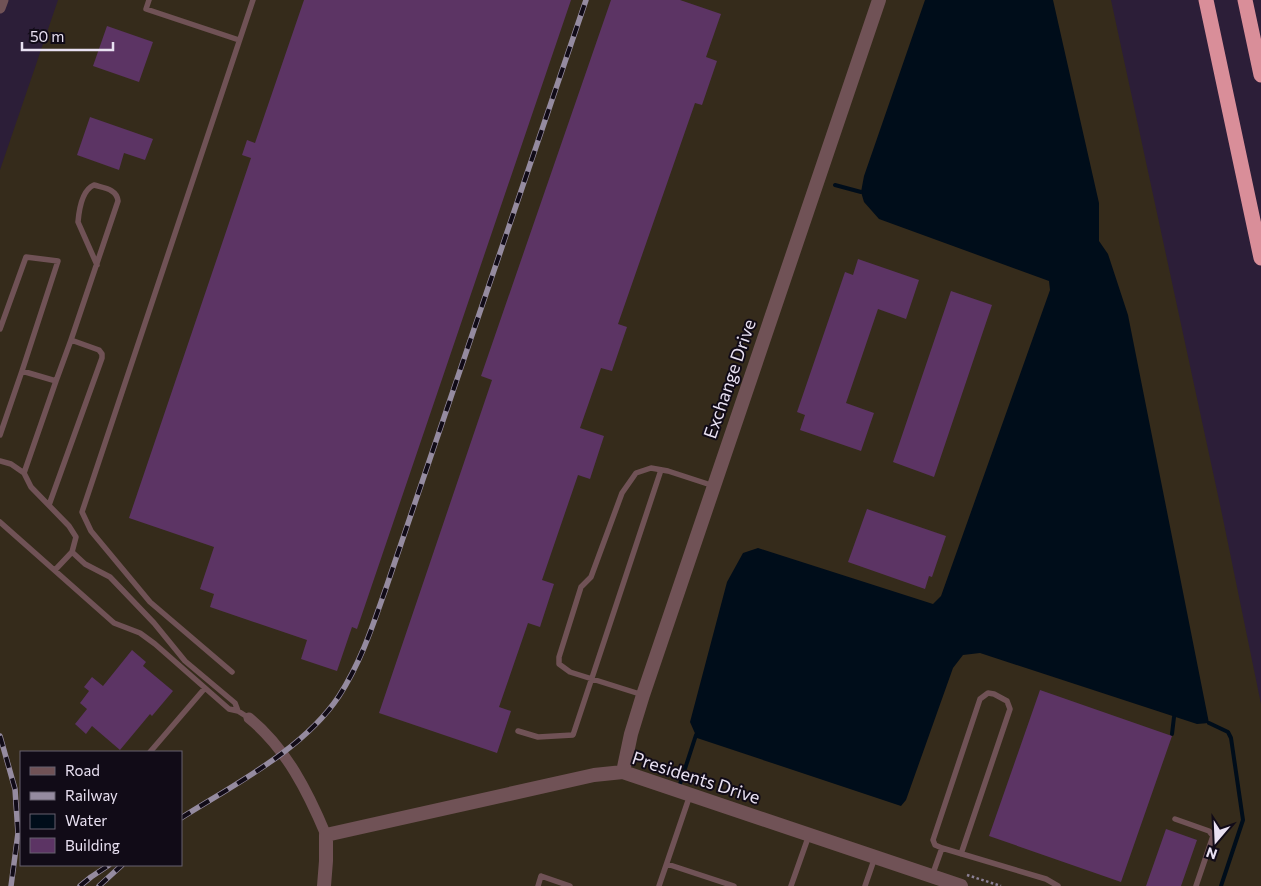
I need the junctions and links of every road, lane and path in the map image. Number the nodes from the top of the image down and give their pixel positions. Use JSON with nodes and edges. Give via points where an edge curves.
{"nodes":[{"id":1,"x":3,"y":0,"type":"edge"},
{"id":2,"x":149,"y":0,"type":"edge"},
{"id":3,"x":253,"y":0,"type":"edge"},
{"id":4,"x":879,"y":0,"type":"edge"},
{"id":5,"x":1206,"y":0,"type":"edge"},
{"id":6,"x":1245,"y":0,"type":"edge"},
{"id":7,"x":0,"y":8,"type":"edge"},
{"id":8,"x":240,"y":40,"type":"junction"},
{"id":9,"x":1261,"y":75,"type":"edge"},
{"id":10,"x":1261,"y":258,"type":"edge"},
{"id":11,"x":96,"y":265,"type":"junction"},
{"id":12,"x":0,"y":329,"type":"edge"},
{"id":13,"x":71,"y":340,"type":"junction"},
{"id":14,"x":22,"y":372,"type":"junction"},
{"id":15,"x":56,"y":381,"type":"junction"},
{"id":16,"x":0,"y":435,"type":"edge"},
{"id":17,"x":0,"y":461,"type":"edge"},
{"id":18,"x":661,"y":470,"type":"junction"},
{"id":19,"x":24,"y":473,"type":"junction"},
{"id":20,"x":714,"y":486,"type":"junction"},
{"id":21,"x":49,"y":506,"type":"junction"},
{"id":22,"x":0,"y":522,"type":"edge"},
{"id":23,"x":72,"y":552,"type":"junction"},
{"id":24,"x":55,"y":570,"type":"junction"},
{"id":25,"x":232,"y":672,"type":"dead end"},
{"id":26,"x":592,"y":678,"type":"junction"},
{"id":27,"x":205,"y":688,"type":"junction"},
{"id":28,"x":642,"y":695,"type":"junction"},
{"id":29,"x":238,"y":711,"type":"junction"},
{"id":30,"x":249,"y":718,"type":"joint"},
{"id":31,"x":518,"y":731,"type":"dead end"},
{"id":32,"x":151,"y":751,"type":"edge"},
{"id":33,"x":623,"y":772,"type":"junction"},
{"id":34,"x":690,"y":795,"type":"junction"},
{"id":35,"x":1175,"y":819,"type":"dead end"},
{"id":36,"x":808,"y":834,"type":"junction"},
{"id":37,"x":326,"y":835,"type":"junction"},
{"id":38,"x":942,"y":848,"type":"junction"},
{"id":39,"x":961,"y":854,"type":"junction"},
{"id":40,"x":875,"y":857,"type":"junction"},
{"id":41,"x":667,"y":864,"type":"junction"},
{"id":42,"x":932,"y":876,"type":"junction"},
{"id":43,"x":324,"y":886,"type":"edge"},
{"id":44,"x":538,"y":886,"type":"edge"},
{"id":45,"x":570,"y":886,"type":"edge"},
{"id":46,"x":659,"y":886,"type":"edge"},
{"id":47,"x":734,"y":886,"type":"edge"},
{"id":48,"x":791,"y":886,"type":"edge"},
{"id":49,"x":865,"y":886,"type":"edge"},
{"id":50,"x":961,"y":886,"type":"edge"},
{"id":51,"x":1058,"y":886,"type":"edge"},
{"id":52,"x":1196,"y":886,"type":"edge"}],
"edges":[{"from":1,"to":7,"type":"street"},
{"from":2,"to":8,"type":"lane","via":[[146,9]]},
{"from":3,"to":8,"type":"lane"},
{"from":4,"to":20,"type":"street","name":"Exchange Drive"},
{"from":5,"to":10,"type":"highway"},
{"from":6,"to":9,"type":"highway"},
{"from":8,"to":25,"type":"lane","via":[[82,512],[91,531],[150,602]]},
{"from":11,"to":11,"type":"lane","via":[[118,197],[116,192],[94,185],[86,191],[78,222]]},
{"from":11,"to":13,"type":"lane"},
{"from":12,"to":14,"type":"lane","via":[[26,257],[58,261]]},
{"from":13,"to":15,"type":"lane"},
{"from":13,"to":21,"type":"lane","via":[[99,350],[102,358]]},
{"from":14,"to":15,"type":"lane"},
{"from":14,"to":16,"type":"lane"},
{"from":15,"to":19,"type":"lane"},
{"from":17,"to":19,"type":"lane"},
{"from":18,"to":20,"type":"lane"},
{"from":18,"to":26,"type":"lane"},
{"from":18,"to":26,"type":"lane","via":[[651,468],[636,473],[622,493],[591,577],[581,587],[558,657],[559,664],[570,672]]},
{"from":19,"to":21,"type":"lane","via":[[31,487]]},
{"from":20,"to":28,"type":"street","name":"Exchange Drive"},
{"from":21,"to":23,"type":"lane","via":[[76,537]]},
{"from":22,"to":24,"type":"lane"},
{"from":23,"to":24,"type":"lane"},
{"from":23,"to":29,"type":"lane","via":[[85,564],[110,577],[185,661],[235,702]]},
{"from":24,"to":27,"type":"lane","via":[[114,623],[140,632]]},
{"from":26,"to":28,"type":"lane"},
{"from":26,"to":31,"type":"lane","via":[[573,735],[538,738]]},
{"from":27,"to":29,"type":"lane","via":[[229,708]]},
{"from":27,"to":32,"type":"lane"},
{"from":28,"to":33,"type":"street","name":"Exchange Drive"},
{"from":29,"to":30,"type":"lane"},
{"from":30,"to":37,"type":"street","via":[[283,753],[311,801]]},
{"from":33,"to":34,"type":"street","name":"Presidents Drive"},
{"from":33,"to":37,"type":"street","name":"Presidents Drive","via":[[594,775]]},
{"from":34,"to":36,"type":"street","name":"Presidents Drive"},
{"from":34,"to":41,"type":"lane"},
{"from":35,"to":52,"type":"lane","via":[[1210,830],[1213,836]]},
{"from":36,"to":40,"type":"street","name":"Presidents Drive"},
{"from":36,"to":48,"type":"lane"},
{"from":37,"to":43,"type":"street"},
{"from":38,"to":39,"type":"lane"},
{"from":38,"to":39,"type":"lane","via":[[933,840],[980,699],[988,693],[994,694],[1007,701],[1010,709]]},
{"from":38,"to":42,"type":"lane"},
{"from":39,"to":51,"type":"lane","via":[[1046,879]]},
{"from":40,"to":42,"type":"street","name":"Presidents Drive"},
{"from":40,"to":49,"type":"lane"},
{"from":41,"to":46,"type":"lane"},
{"from":41,"to":47,"type":"lane"},
{"from":42,"to":50,"type":"street","name":"Presidents Drive"},
{"from":44,"to":45,"type":"lane","via":[[541,876]]}]}
